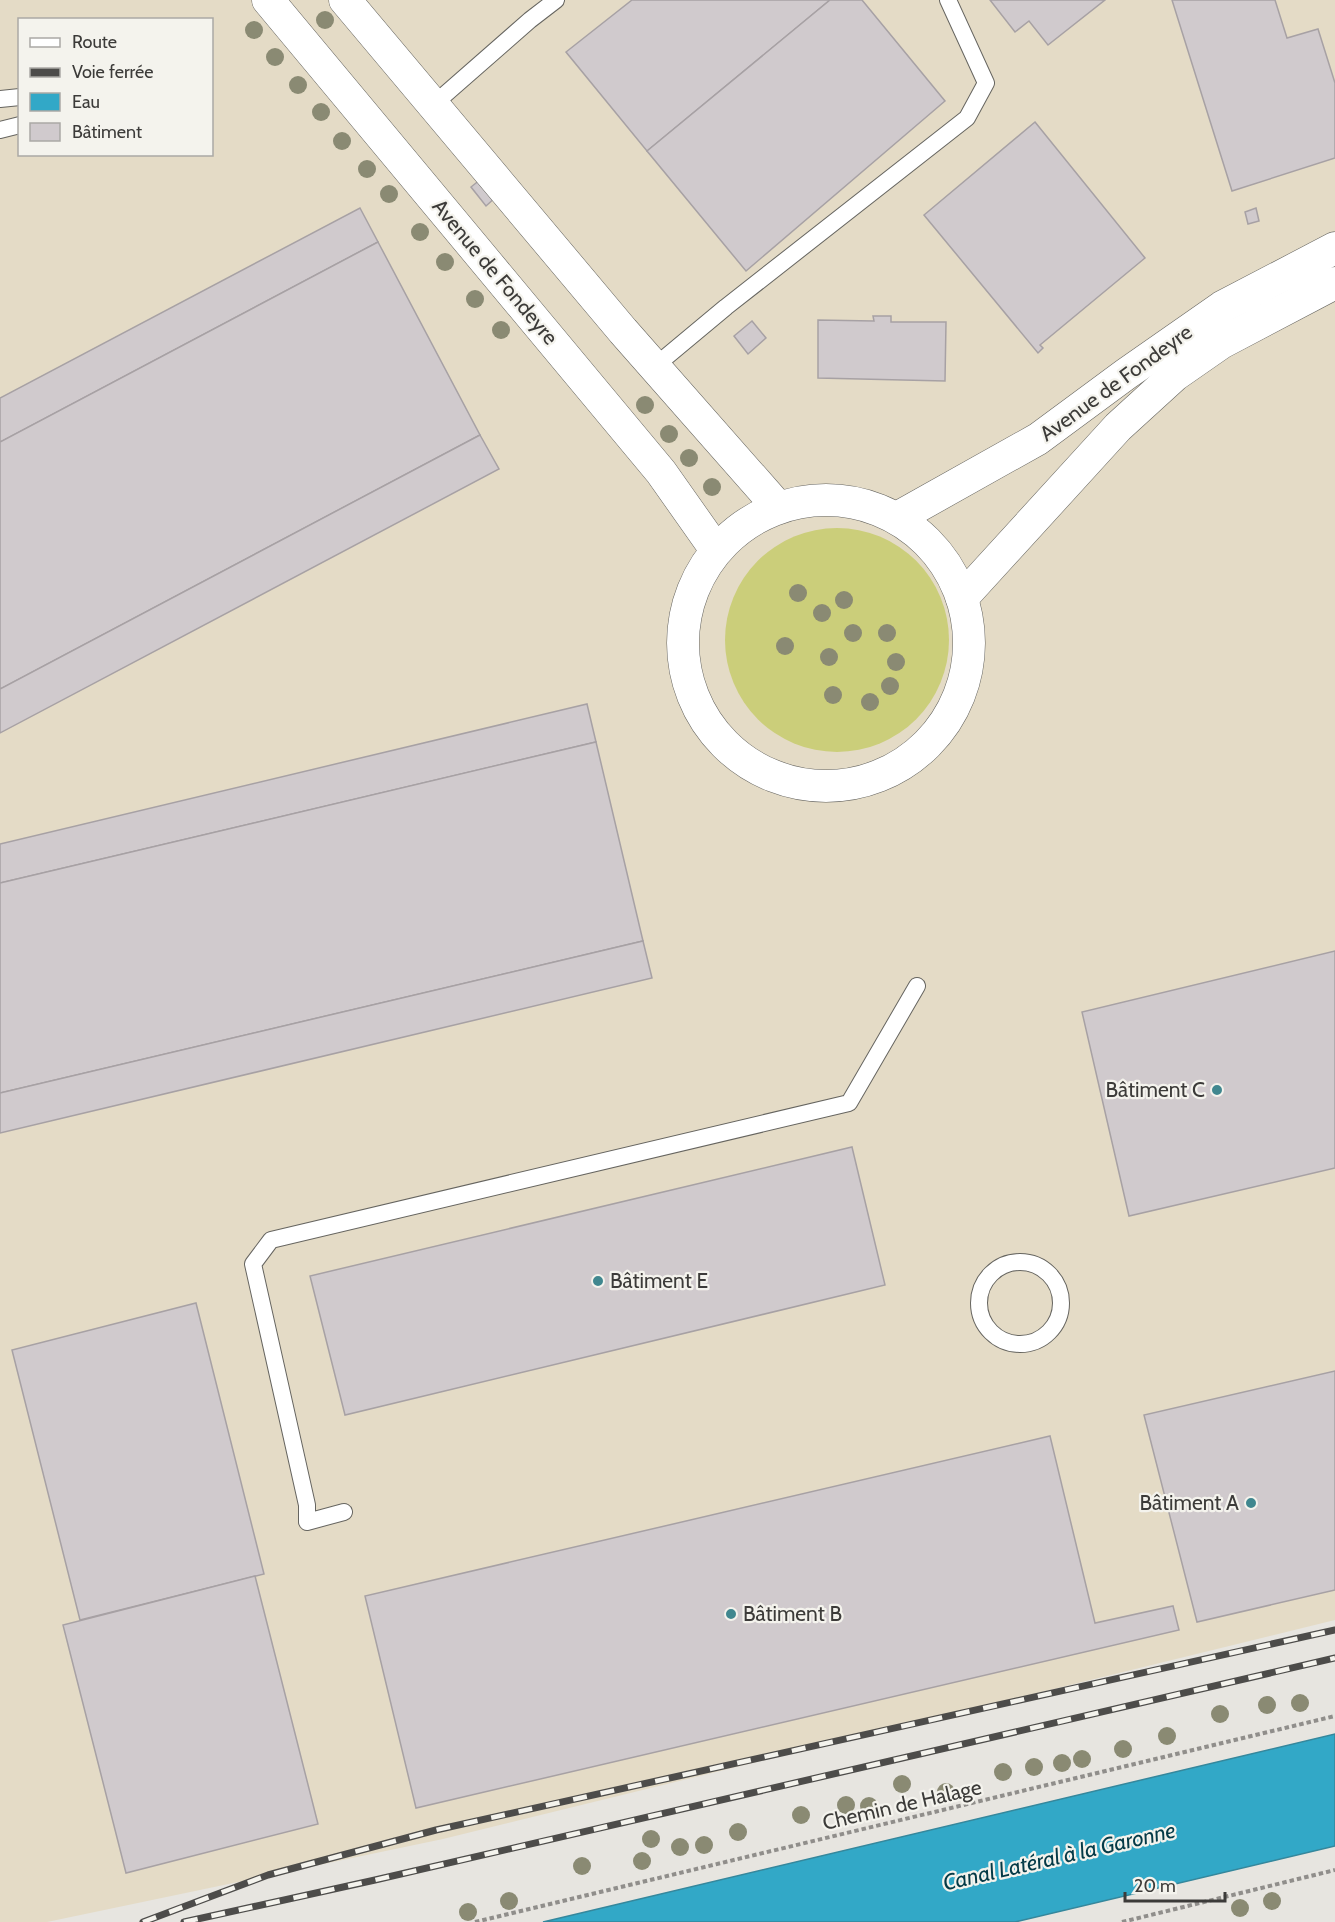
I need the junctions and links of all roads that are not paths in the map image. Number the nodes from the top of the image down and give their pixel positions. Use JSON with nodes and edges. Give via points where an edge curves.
{"nodes":[{"id":1,"x":268,"y":0,"type":"edge"},
{"id":2,"x":345,"y":0,"type":"edge"},
{"id":3,"x":556,"y":0,"type":"edge"},
{"id":4,"x":948,"y":0,"type":"edge"},
{"id":5,"x":18,"y":97,"type":"edge"},
{"id":6,"x":0,"y":99,"type":"edge"},
{"id":7,"x":433,"y":105,"type":"junction"},
{"id":8,"x":18,"y":126,"type":"edge"},
{"id":9,"x":0,"y":130,"type":"edge"},
{"id":10,"x":1335,"y":248,"type":"edge"},
{"id":11,"x":1335,"y":283,"type":"edge"},
{"id":12,"x":654,"y":367,"type":"junction"},
{"id":13,"x":778,"y":507,"type":"junction"},
{"id":14,"x":897,"y":518,"type":"junction"},
{"id":15,"x":716,"y":550,"type":"junction"},
{"id":16,"x":962,"y":598,"type":"junction"},
{"id":17,"x":917,"y":986,"type":"dead end"},
{"id":18,"x":1060,"y":1293,"type":"joint"},
{"id":19,"x":344,"y":1512,"type":"dead end"}],
"edges":[{"from":1,"to":15,"type":"street","name":"Avenue de Fondeyre","via":[[661,472]]},
{"from":2,"to":7,"type":"street"},
{"from":3,"to":7,"type":"lane"},
{"from":4,"to":12,"type":"lane","via":[[986,83],[967,118]]},
{"from":5,"to":6,"type":"lane"},
{"from":7,"to":12,"type":"street"},
{"from":8,"to":9,"type":"lane"},
{"from":10,"to":14,"type":"street","name":"Avenue de Fondeyre","via":[[1222,307],[1038,439]]},
{"from":11,"to":16,"type":"street","name":"Avenue de Fondeyre","via":[[1221,343],[1174,375],[1118,427]]},
{"from":12,"to":13,"type":"street"},
{"from":13,"to":14,"type":"street","via":[[808,500],[839,499]]},
{"from":13,"to":15,"type":"street","via":[[734,532]]},
{"from":14,"to":16,"type":"street","via":[[926,539],[948,566]]},
{"from":15,"to":16,"type":"street","via":[[695,584],[683,623],[684,664],[696,703],[718,738],[748,764],[785,782],[823,787],[860,783],[894,771],[922,750],[949,718],[965,680],[970,639]]},
{"from":17,"to":19,"type":"lane","via":[[849,1103],[272,1240],[253,1264],[308,1505],[307,1522]]},
{"from":18,"to":18,"type":"lane","via":[[1044,1269],[1024,1262],[1003,1265],[983,1285],[980,1313],[996,1336],[1023,1344],[1049,1332],[1057,1321]]}]}
